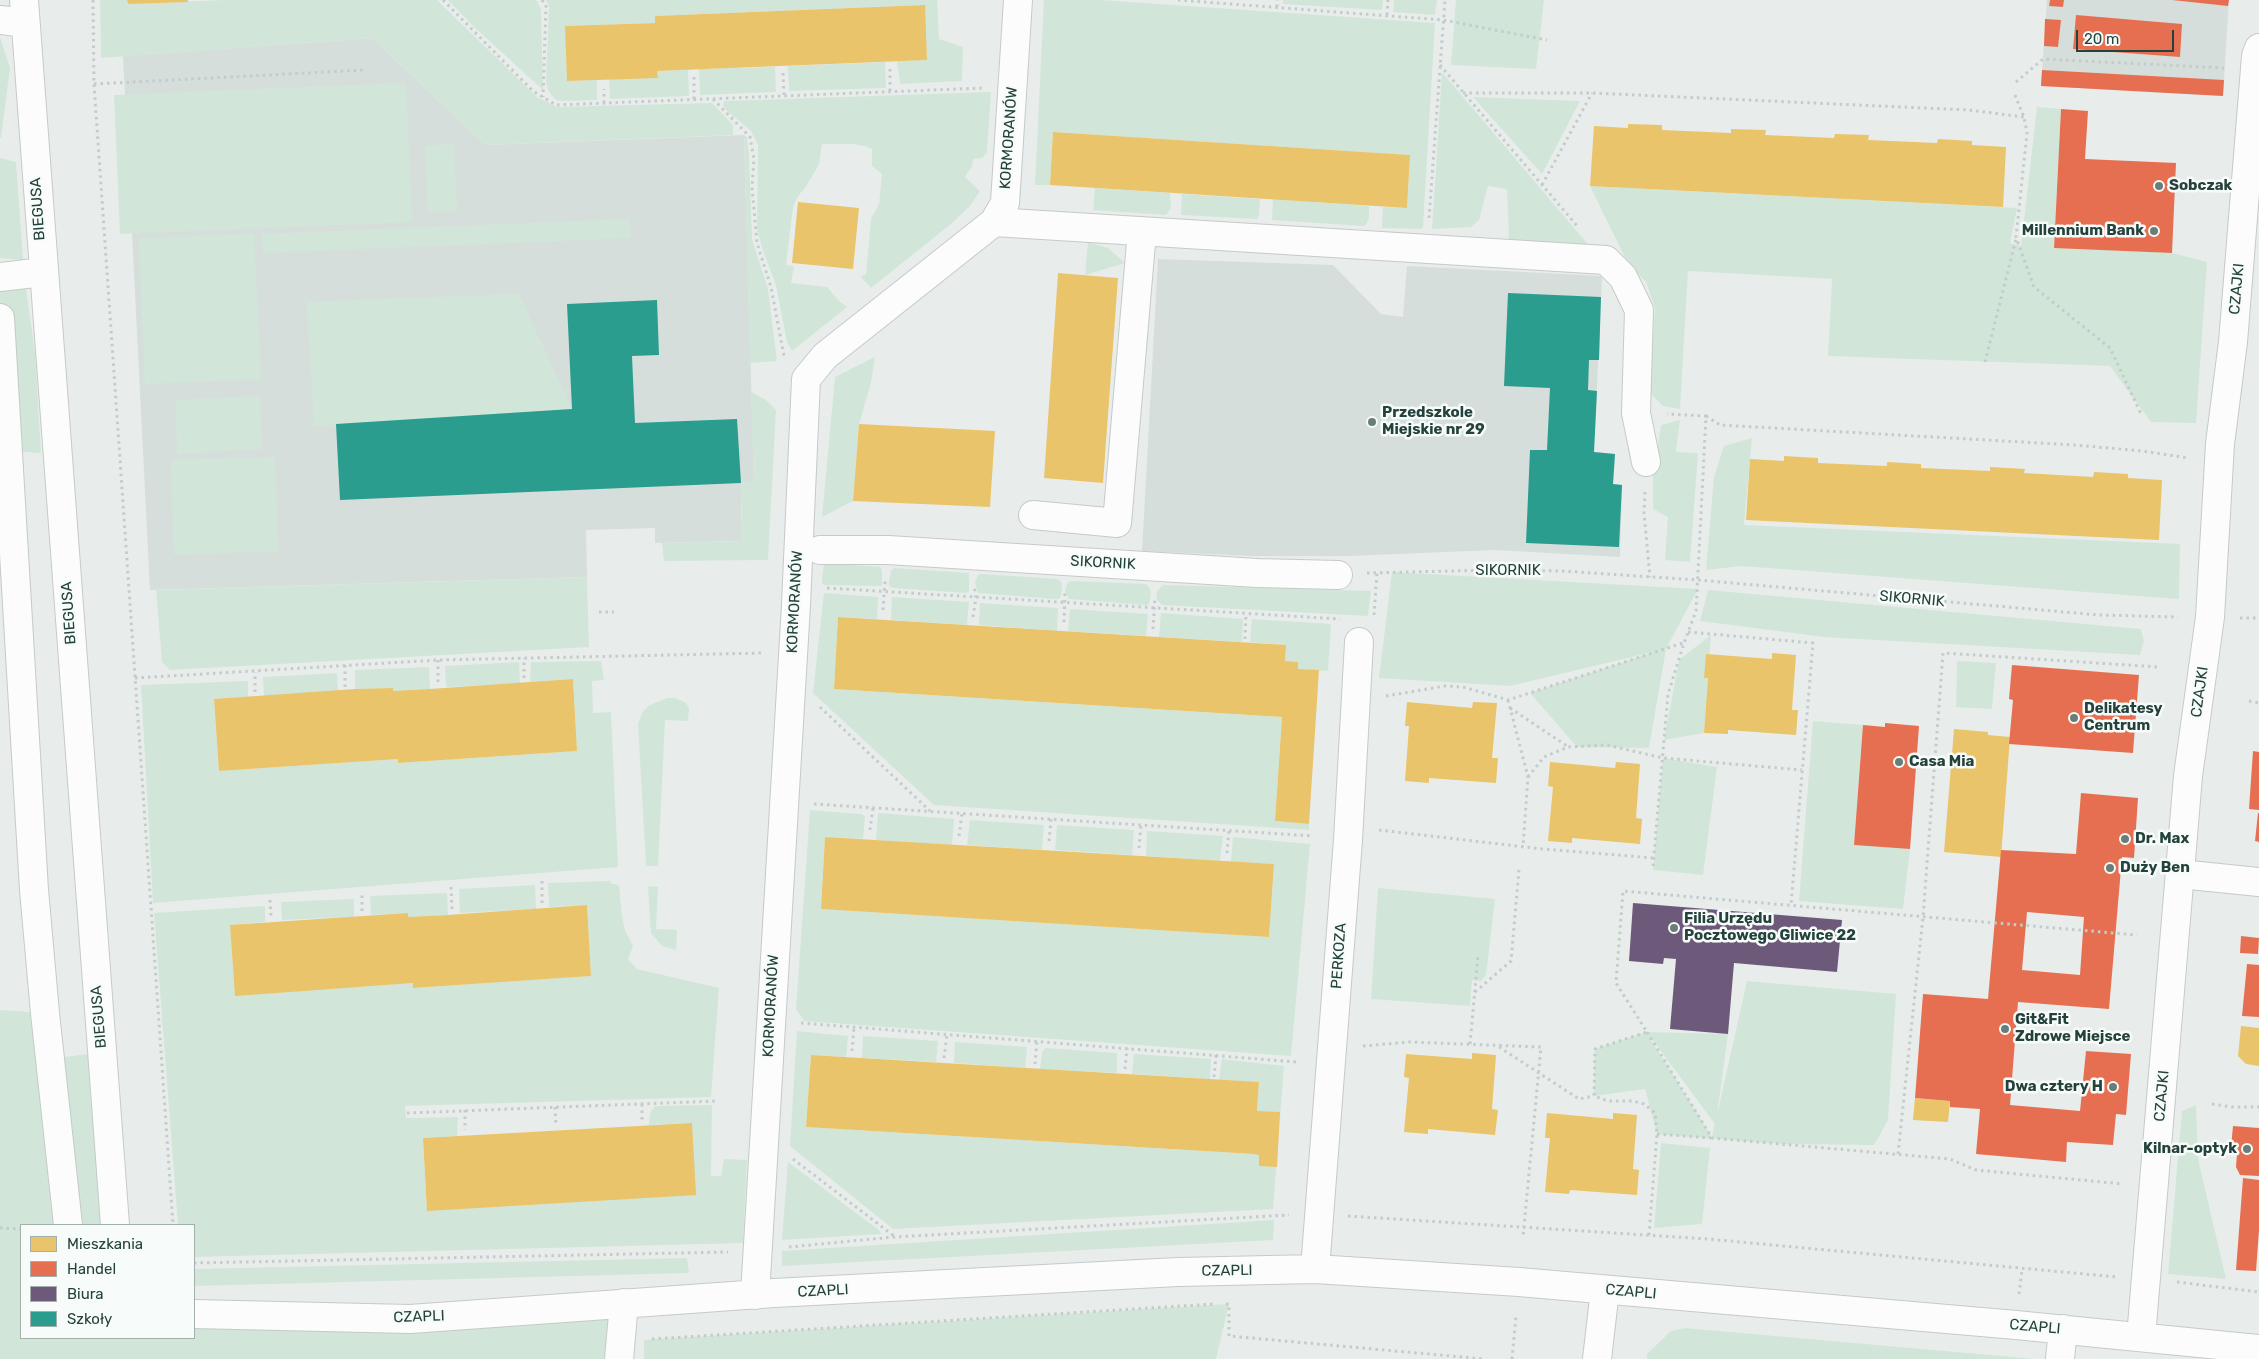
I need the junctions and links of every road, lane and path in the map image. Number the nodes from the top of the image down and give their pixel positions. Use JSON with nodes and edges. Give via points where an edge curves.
{"nodes":[{"id":1,"x":93,"y":0,"type":"edge"},
{"id":2,"x":443,"y":0,"type":"edge"},
{"id":3,"x":542,"y":0,"type":"edge"},
{"id":4,"x":1018,"y":0,"type":"edge"},
{"id":5,"x":1178,"y":0,"type":"edge"},
{"id":6,"x":1188,"y":0,"type":"edge"},
{"id":7,"x":1277,"y":0,"type":"edge"},
{"id":8,"x":1388,"y":0,"type":"edge"},
{"id":9,"x":1445,"y":0,"type":"edge"},
{"id":10,"x":1276,"y":7,"type":"junction"},
{"id":11,"x":16,"y":14,"type":"edge"},
{"id":12,"x":1387,"y":15,"type":"junction"},
{"id":13,"x":1444,"y":20,"type":"junction"},
{"id":14,"x":1546,"y":40,"type":"dead end"},
{"id":15,"x":2259,"y":48,"type":"edge"},
{"id":16,"x":1440,"y":65,"type":"junction"},
{"id":17,"x":2232,"y":68,"type":"dead end"},
{"id":18,"x":890,"y":69,"type":"dead end"},
{"id":19,"x":364,"y":70,"type":"dead end"},
{"id":20,"x":783,"y":73,"type":"dead end"},
{"id":21,"x":694,"y":77,"type":"dead end"},
{"id":22,"x":2016,"y":82,"type":"dead end"},
{"id":23,"x":94,"y":84,"type":"junction"},
{"id":24,"x":986,"y":88,"type":"dead end"},
{"id":25,"x":604,"y":89,"type":"dead end"},
{"id":26,"x":890,"y":91,"type":"junction"},
{"id":27,"x":1463,"y":93,"type":"junction"},
{"id":28,"x":1592,"y":93,"type":"junction"},
{"id":29,"x":2015,"y":95,"type":"dead end"},
{"id":30,"x":784,"y":96,"type":"junction"},
{"id":31,"x":543,"y":97,"type":"junction"},
{"id":32,"x":694,"y":99,"type":"junction"},
{"id":33,"x":712,"y":99,"type":"junction"},
{"id":34,"x":604,"y":103,"type":"junction"},
{"id":35,"x":2024,"y":116,"type":"junction"},
{"id":36,"x":1542,"y":185,"type":"junction"},
{"id":37,"x":1428,"y":219,"type":"dead end"},
{"id":38,"x":994,"y":222,"type":"junction"},
{"id":39,"x":1142,"y":231,"type":"junction"},
{"id":40,"x":2016,"y":237,"type":"junction"},
{"id":41,"x":1606,"y":260,"type":"junction"},
{"id":42,"x":43,"y":272,"type":"junction"},
{"id":43,"x":0,"y":277,"type":"edge"},
{"id":44,"x":0,"y":318,"type":"edge"},
{"id":45,"x":785,"y":359,"type":"dead end"},
{"id":46,"x":1986,"y":362,"type":"dead end"},
{"id":47,"x":1636,"y":413,"type":"junction"},
{"id":48,"x":2141,"y":414,"type":"dead end"},
{"id":49,"x":1706,"y":416,"type":"junction"},
{"id":50,"x":2190,"y":458,"type":"dead end"},
{"id":51,"x":1646,"y":462,"type":"joint"},
{"id":52,"x":1033,"y":515,"type":"dead end"},
{"id":53,"x":820,"y":550,"type":"dead end"},
{"id":54,"x":1377,"y":573,"type":"junction"},
{"id":55,"x":1338,"y":575,"type":"joint"},
{"id":56,"x":1650,"y":577,"type":"junction"},
{"id":57,"x":1698,"y":580,"type":"junction"},
{"id":58,"x":826,"y":588,"type":"dead end"},
{"id":59,"x":884,"y":592,"type":"junction"},
{"id":60,"x":976,"y":597,"type":"junction"},
{"id":61,"x":1066,"y":603,"type":"junction"},
{"id":62,"x":1155,"y":608,"type":"junction"},
{"id":63,"x":883,"y":610,"type":"dead end"},
{"id":64,"x":599,"y":612,"type":"dead end"},
{"id":65,"x":614,"y":612,"type":"dead end"},
{"id":66,"x":1246,"y":614,"type":"junction"},
{"id":67,"x":973,"y":617,"type":"dead end"},
{"id":68,"x":2184,"y":617,"type":"dead end"},
{"id":69,"x":1326,"y":618,"type":"dead end"},
{"id":70,"x":1064,"y":622,"type":"dead end"},
{"id":71,"x":1153,"y":629,"type":"dead end"},
{"id":72,"x":1366,"y":631,"type":"joint"},
{"id":73,"x":1688,"y":632,"type":"junction"},
{"id":74,"x":1245,"y":639,"type":"dead end"},
{"id":75,"x":1684,"y":643,"type":"junction"},
{"id":76,"x":769,"y":653,"type":"dead end"},
{"id":77,"x":524,"y":658,"type":"junction"},
{"id":78,"x":438,"y":660,"type":"junction"},
{"id":79,"x":345,"y":665,"type":"junction"},
{"id":80,"x":2158,"y":667,"type":"dead end"},
{"id":81,"x":255,"y":672,"type":"junction"},
{"id":82,"x":135,"y":678,"type":"junction"},
{"id":83,"x":524,"y":678,"type":"dead end"},
{"id":84,"x":438,"y":684,"type":"dead end"},
{"id":85,"x":345,"y":686,"type":"dead end"},
{"id":86,"x":255,"y":692,"type":"dead end"},
{"id":87,"x":1377,"y":697,"type":"dead end"},
{"id":88,"x":1508,"y":700,"type":"junction"},
{"id":89,"x":814,"y":701,"type":"dead end"},
{"id":90,"x":2249,"y":701,"type":"dead end"},
{"id":91,"x":2259,"y":703,"type":"edge"},
{"id":92,"x":1510,"y":707,"type":"junction"},
{"id":93,"x":1568,"y":747,"type":"junction"},
{"id":94,"x":1663,"y":758,"type":"junction"},
{"id":95,"x":1802,"y":770,"type":"junction"},
{"id":96,"x":1528,"y":777,"type":"junction"},
{"id":97,"x":811,"y":804,"type":"dead end"},
{"id":98,"x":873,"y":808,"type":"junction"},
{"id":99,"x":931,"y":812,"type":"junction"},
{"id":100,"x":962,"y":813,"type":"junction"},
{"id":101,"x":1051,"y":819,"type":"junction"},
{"id":102,"x":1141,"y":825,"type":"junction"},
{"id":103,"x":870,"y":830,"type":"dead end"},
{"id":104,"x":1228,"y":830,"type":"junction"},
{"id":105,"x":1376,"y":830,"type":"dead end"},
{"id":106,"x":960,"y":836,"type":"dead end"},
{"id":107,"x":1313,"y":836,"type":"dead end"},
{"id":108,"x":1049,"y":841,"type":"dead end"},
{"id":109,"x":1523,"y":846,"type":"junction"},
{"id":110,"x":1139,"y":848,"type":"dead end"},
{"id":111,"x":1227,"y":852,"type":"dead end"},
{"id":112,"x":1654,"y":858,"type":"junction"},
{"id":113,"x":1653,"y":866,"type":"dead end"},
{"id":114,"x":1519,"y":870,"type":"dead end"},
{"id":115,"x":2180,"y":874,"type":"junction"},
{"id":116,"x":542,"y":881,"type":"dead end"},
{"id":117,"x":2259,"y":882,"type":"edge"},
{"id":118,"x":451,"y":887,"type":"dead end"},
{"id":119,"x":362,"y":893,"type":"dead end"},
{"id":120,"x":270,"y":900,"type":"dead end"},
{"id":121,"x":542,"y":904,"type":"dead end"},
{"id":122,"x":1791,"y":905,"type":"junction"},
{"id":123,"x":452,"y":908,"type":"dead end"},
{"id":124,"x":362,"y":911,"type":"dead end"},
{"id":125,"x":1923,"y":916,"type":"junction"},
{"id":126,"x":271,"y":917,"type":"dead end"},
{"id":127,"x":2137,"y":935,"type":"dead end"},
{"id":128,"x":1478,"y":956,"type":"dead end"},
{"id":129,"x":1475,"y":992,"type":"junction"},
{"id":130,"x":800,"y":1023,"type":"dead end"},
{"id":131,"x":854,"y":1027,"type":"junction"},
{"id":132,"x":1647,"y":1032,"type":"junction"},
{"id":133,"x":946,"y":1034,"type":"junction"},
{"id":134,"x":1036,"y":1041,"type":"junction"},
{"id":135,"x":1470,"y":1044,"type":"junction"},
{"id":136,"x":1497,"y":1045,"type":"junction"},
{"id":137,"x":1362,"y":1046,"type":"dead end"},
{"id":138,"x":1126,"y":1048,"type":"junction"},
{"id":139,"x":852,"y":1051,"type":"dead end"},
{"id":140,"x":1216,"y":1055,"type":"junction"},
{"id":141,"x":944,"y":1058,"type":"dead end"},
{"id":142,"x":1297,"y":1062,"type":"dead end"},
{"id":143,"x":1034,"y":1064,"type":"dead end"},
{"id":144,"x":1125,"y":1069,"type":"dead end"},
{"id":145,"x":1538,"y":1074,"type":"junction"},
{"id":146,"x":1214,"y":1077,"type":"dead end"},
{"id":147,"x":1594,"y":1096,"type":"junction"},
{"id":148,"x":716,"y":1100,"type":"dead end"},
{"id":149,"x":642,"y":1104,"type":"junction"},
{"id":150,"x":2212,"y":1104,"type":"dead end"},
{"id":151,"x":556,"y":1107,"type":"junction"},
{"id":152,"x":2259,"y":1107,"type":"edge"},
{"id":153,"x":465,"y":1110,"type":"junction"},
{"id":154,"x":407,"y":1113,"type":"dead end"},
{"id":155,"x":642,"y":1121,"type":"dead end"},
{"id":156,"x":556,"y":1125,"type":"dead end"},
{"id":157,"x":465,"y":1130,"type":"dead end"},
{"id":158,"x":1657,"y":1134,"type":"junction"},
{"id":159,"x":1712,"y":1138,"type":"junction"},
{"id":160,"x":1898,"y":1154,"type":"junction"},
{"id":161,"x":790,"y":1157,"type":"dead end"},
{"id":162,"x":2124,"y":1184,"type":"dead end"},
{"id":163,"x":1340,"y":1215,"type":"dead end"},
{"id":164,"x":68,"y":1224,"type":"edge"},
{"id":165,"x":115,"y":1224,"type":"edge"},
{"id":166,"x":173,"y":1224,"type":"edge"},
{"id":167,"x":1524,"y":1226,"type":"junction"},
{"id":168,"x":0,"y":1228,"type":"edge"},
{"id":169,"x":20,"y":1229,"type":"edge"},
{"id":170,"x":1649,"y":1235,"type":"junction"},
{"id":171,"x":894,"y":1237,"type":"dead end"},
{"id":172,"x":1522,"y":1237,"type":"dead end"},
{"id":173,"x":1314,"y":1269,"type":"junction"},
{"id":174,"x":2022,"y":1270,"type":"junction"},
{"id":175,"x":2158,"y":1280,"type":"junction"},
{"id":176,"x":1605,"y":1290,"type":"junction"},
{"id":177,"x":2259,"y":1292,"type":"edge"},
{"id":178,"x":755,"y":1294,"type":"junction"},
{"id":179,"x":2018,"y":1294,"type":"dead end"},
{"id":180,"x":624,"y":1303,"type":"junction"},
{"id":181,"x":195,"y":1314,"type":"edge"},
{"id":182,"x":1516,"y":1316,"type":"dead end"},
{"id":183,"x":2063,"y":1329,"type":"junction"},
{"id":184,"x":2141,"y":1337,"type":"junction"},
{"id":185,"x":644,"y":1340,"type":"dead end"},
{"id":186,"x":2259,"y":1348,"type":"edge"},
{"id":187,"x":619,"y":1359,"type":"edge"},
{"id":188,"x":1484,"y":1359,"type":"edge"},
{"id":189,"x":1512,"y":1359,"type":"edge"},
{"id":190,"x":1597,"y":1359,"type":"edge"},
{"id":191,"x":2060,"y":1359,"type":"edge"}],
"edges":[{"from":1,"to":23,"type":"path"},
{"from":2,"to":31,"type":"path","via":[[533,91]]},
{"from":3,"to":31,"type":"path","via":[[546,5]]},
{"from":4,"to":38,"type":"street","name":"KORMORANÓW","via":[[1005,203]]},
{"from":5,"to":6,"type":"path"},
{"from":6,"to":10,"type":"path"},
{"from":7,"to":10,"type":"path"},
{"from":8,"to":12,"type":"path"},
{"from":9,"to":13,"type":"path"},
{"from":10,"to":12,"type":"path"},
{"from":11,"to":42,"type":"street","name":"BIEGUSA"},
{"from":12,"to":13,"type":"path"},
{"from":13,"to":14,"type":"path"},
{"from":13,"to":16,"type":"path"},
{"from":15,"to":115,"type":"street","name":"CZAJKI","via":[[2233,342],[2220,444],[2210,617],[2188,776]]},
{"from":16,"to":27,"type":"path"},
{"from":16,"to":37,"type":"path"},
{"from":17,"to":22,"type":"path","via":[[2042,59]]},
{"from":18,"to":26,"type":"path"},
{"from":19,"to":23,"type":"path"},
{"from":20,"to":30,"type":"path"},
{"from":21,"to":32,"type":"path"},
{"from":23,"to":82,"type":"path"},
{"from":24,"to":26,"type":"path"},
{"from":25,"to":34,"type":"path"},
{"from":26,"to":30,"type":"path"},
{"from":27,"to":28,"type":"path"},
{"from":27,"to":36,"type":"path"},
{"from":28,"to":35,"type":"path","via":[[1969,110]]},
{"from":28,"to":36,"type":"path"},
{"from":29,"to":35,"type":"path"},
{"from":30,"to":33,"type":"path"},
{"from":31,"to":34,"type":"path","via":[[556,105]]},
{"from":32,"to":33,"type":"path"},
{"from":32,"to":34,"type":"path"},
{"from":33,"to":45,"type":"path","via":[[750,137],[754,159],[752,187],[756,244],[771,287]]},
{"from":35,"to":40,"type":"path","via":[[2027,133]]},
{"from":36,"to":41,"type":"path"},
{"from":38,"to":39,"type":"street"},
{"from":38,"to":178,"type":"street","name":"KORMORANÓW","via":[[825,356],[806,379],[796,605]]},
{"from":39,"to":41,"type":"street"},
{"from":39,"to":52,"type":"street","via":[[1117,523]]},
{"from":40,"to":46,"type":"path"},
{"from":40,"to":48,"type":"path","via":[[2034,287],[2110,348]]},
{"from":41,"to":47,"type":"street","via":[[1623,277],[1638,310]]},
{"from":42,"to":43,"type":"street"},
{"from":42,"to":165,"type":"street","name":"BIEGUSA"},
{"from":44,"to":164,"type":"street","via":[[34,880]]},
{"from":47,"to":49,"type":"path"},
{"from":47,"to":51,"type":"street"},
{"from":49,"to":50,"type":"path","via":[[1720,425],[2075,445]]},
{"from":49,"to":57,"type":"path"},
{"from":51,"to":56,"type":"path","via":[[1644,514]]},
{"from":53,"to":55,"type":"street","name":"SIKORNIK","via":[[888,550]]},
{"from":54,"to":55,"type":"path","name":"SIKORNIK"},
{"from":54,"to":56,"type":"path","name":"SIKORNIK","via":[[1562,571]]},
{"from":54,"to":72,"type":"path"},
{"from":56,"to":57,"type":"path","name":"SIKORNIK"},
{"from":57,"to":68,"type":"path","name":"SIKORNIK","via":[[2099,615]]},
{"from":57,"to":73,"type":"path","via":[[1696,611]]},
{"from":58,"to":59,"type":"path"},
{"from":59,"to":60,"type":"path"},
{"from":59,"to":63,"type":"path"},
{"from":60,"to":61,"type":"path"},
{"from":60,"to":67,"type":"path"},
{"from":61,"to":62,"type":"path"},
{"from":61,"to":70,"type":"path"},
{"from":62,"to":66,"type":"path"},
{"from":62,"to":71,"type":"path"},
{"from":64,"to":65,"type":"path"},
{"from":66,"to":69,"type":"path"},
{"from":66,"to":74,"type":"path"},
{"from":72,"to":173,"type":"street","name":"PERKOZA"},
{"from":73,"to":75,"type":"path"},
{"from":73,"to":95,"type":"path","via":[[1813,643]]},
{"from":75,"to":88,"type":"path"},
{"from":75,"to":94,"type":"path","via":[[1668,694]]},
{"from":76,"to":77,"type":"path"},
{"from":77,"to":78,"type":"path"},
{"from":77,"to":83,"type":"path"},
{"from":78,"to":79,"type":"path"},
{"from":78,"to":84,"type":"path"},
{"from":79,"to":81,"type":"path"},
{"from":79,"to":85,"type":"path"},
{"from":80,"to":125,"type":"path","via":[[1942,653]]},
{"from":81,"to":82,"type":"path"},
{"from":81,"to":86,"type":"path"},
{"from":82,"to":166,"type":"path"},
{"from":87,"to":88,"type":"path","via":[[1445,686]]},
{"from":88,"to":92,"type":"path"},
{"from":89,"to":99,"type":"path"},
{"from":90,"to":91,"type":"path"},
{"from":92,"to":93,"type":"path"},
{"from":92,"to":96,"type":"path"},
{"from":93,"to":94,"type":"path","via":[[1607,745]]},
{"from":93,"to":96,"type":"path","via":[[1544,757]]},
{"from":94,"to":95,"type":"path"},
{"from":94,"to":112,"type":"path"},
{"from":95,"to":122,"type":"path"},
{"from":96,"to":109,"type":"path"},
{"from":97,"to":98,"type":"path"},
{"from":98,"to":99,"type":"path"},
{"from":98,"to":103,"type":"path"},
{"from":99,"to":100,"type":"path"},
{"from":100,"to":101,"type":"path"},
{"from":100,"to":106,"type":"path"},
{"from":101,"to":102,"type":"path"},
{"from":101,"to":108,"type":"path"},
{"from":102,"to":104,"type":"path"},
{"from":102,"to":110,"type":"path"},
{"from":104,"to":107,"type":"path"},
{"from":104,"to":111,"type":"path"},
{"from":105,"to":109,"type":"path"},
{"from":109,"to":112,"type":"path"},
{"from":112,"to":113,"type":"path"},
{"from":114,"to":129,"type":"path","via":[[1511,961]]},
{"from":115,"to":117,"type":"street"},
{"from":115,"to":175,"type":"street","name":"CZAJKI"},
{"from":116,"to":121,"type":"path"},
{"from":118,"to":123,"type":"path"},
{"from":119,"to":124,"type":"path"},
{"from":120,"to":126,"type":"path"},
{"from":122,"to":125,"type":"path"},
{"from":122,"to":132,"type":"path","via":[[1623,891],[1616,983]]},
{"from":125,"to":127,"type":"path"},
{"from":125,"to":160,"type":"path"},
{"from":128,"to":129,"type":"path"},
{"from":129,"to":135,"type":"path"},
{"from":130,"to":131,"type":"path"},
{"from":131,"to":133,"type":"path"},
{"from":131,"to":139,"type":"path"},
{"from":132,"to":147,"type":"path","via":[[1595,1049]]},
{"from":132,"to":159,"type":"path"},
{"from":133,"to":134,"type":"path"},
{"from":133,"to":141,"type":"path"},
{"from":134,"to":138,"type":"path"},
{"from":134,"to":143,"type":"path"},
{"from":135,"to":136,"type":"path"},
{"from":135,"to":137,"type":"path","via":[[1409,1042]]},
{"from":136,"to":145,"type":"path"},
{"from":136,"to":145,"type":"path","via":[[1541,1047]]},
{"from":138,"to":140,"type":"path"},
{"from":138,"to":144,"type":"path"},
{"from":140,"to":142,"type":"path"},
{"from":140,"to":146,"type":"path"},
{"from":145,"to":147,"type":"path","via":[[1579,1099]]},
{"from":145,"to":167,"type":"path"},
{"from":147,"to":158,"type":"path","via":[[1608,1101],[1644,1104],[1654,1113]]},
{"from":148,"to":149,"type":"path"},
{"from":149,"to":151,"type":"path"},
{"from":149,"to":155,"type":"path"},
{"from":150,"to":152,"type":"path"},
{"from":151,"to":153,"type":"path"},
{"from":151,"to":156,"type":"path"},
{"from":153,"to":154,"type":"path"},
{"from":153,"to":157,"type":"path"},
{"from":158,"to":159,"type":"path"},
{"from":158,"to":170,"type":"path"},
{"from":159,"to":160,"type":"path"},
{"from":160,"to":162,"type":"path","via":[[1950,1158],[1976,1170]]},
{"from":161,"to":171,"type":"path"},
{"from":163,"to":167,"type":"path"},
{"from":167,"to":170,"type":"path"},
{"from":167,"to":172,"type":"path"},
{"from":168,"to":169,"type":"path"},
{"from":170,"to":174,"type":"path"},
{"from":173,"to":176,"type":"street","name":"CZAPLI"},
{"from":173,"to":178,"type":"street","name":"CZAPLI","via":[[1178,1272]]},
{"from":174,"to":175,"type":"path"},
{"from":174,"to":179,"type":"path"},
{"from":175,"to":177,"type":"path"},
{"from":175,"to":184,"type":"street","name":"CZAJKI"},
{"from":176,"to":183,"type":"street","name":"CZAPLI"},
{"from":176,"to":190,"type":"street"},
{"from":178,"to":180,"type":"street","name":"CZAPLI"},
{"from":180,"to":181,"type":"street","name":"CZAPLI","via":[[410,1318]]},
{"from":180,"to":187,"type":"street"},
{"from":182,"to":189,"type":"path"},
{"from":183,"to":184,"type":"street","name":"CZAPLI"},
{"from":183,"to":191,"type":"street"},
{"from":184,"to":186,"type":"street","name":"CZAPLI"},
{"from":185,"to":188,"type":"path","via":[[1229,1304],[1229,1336]]}]}
